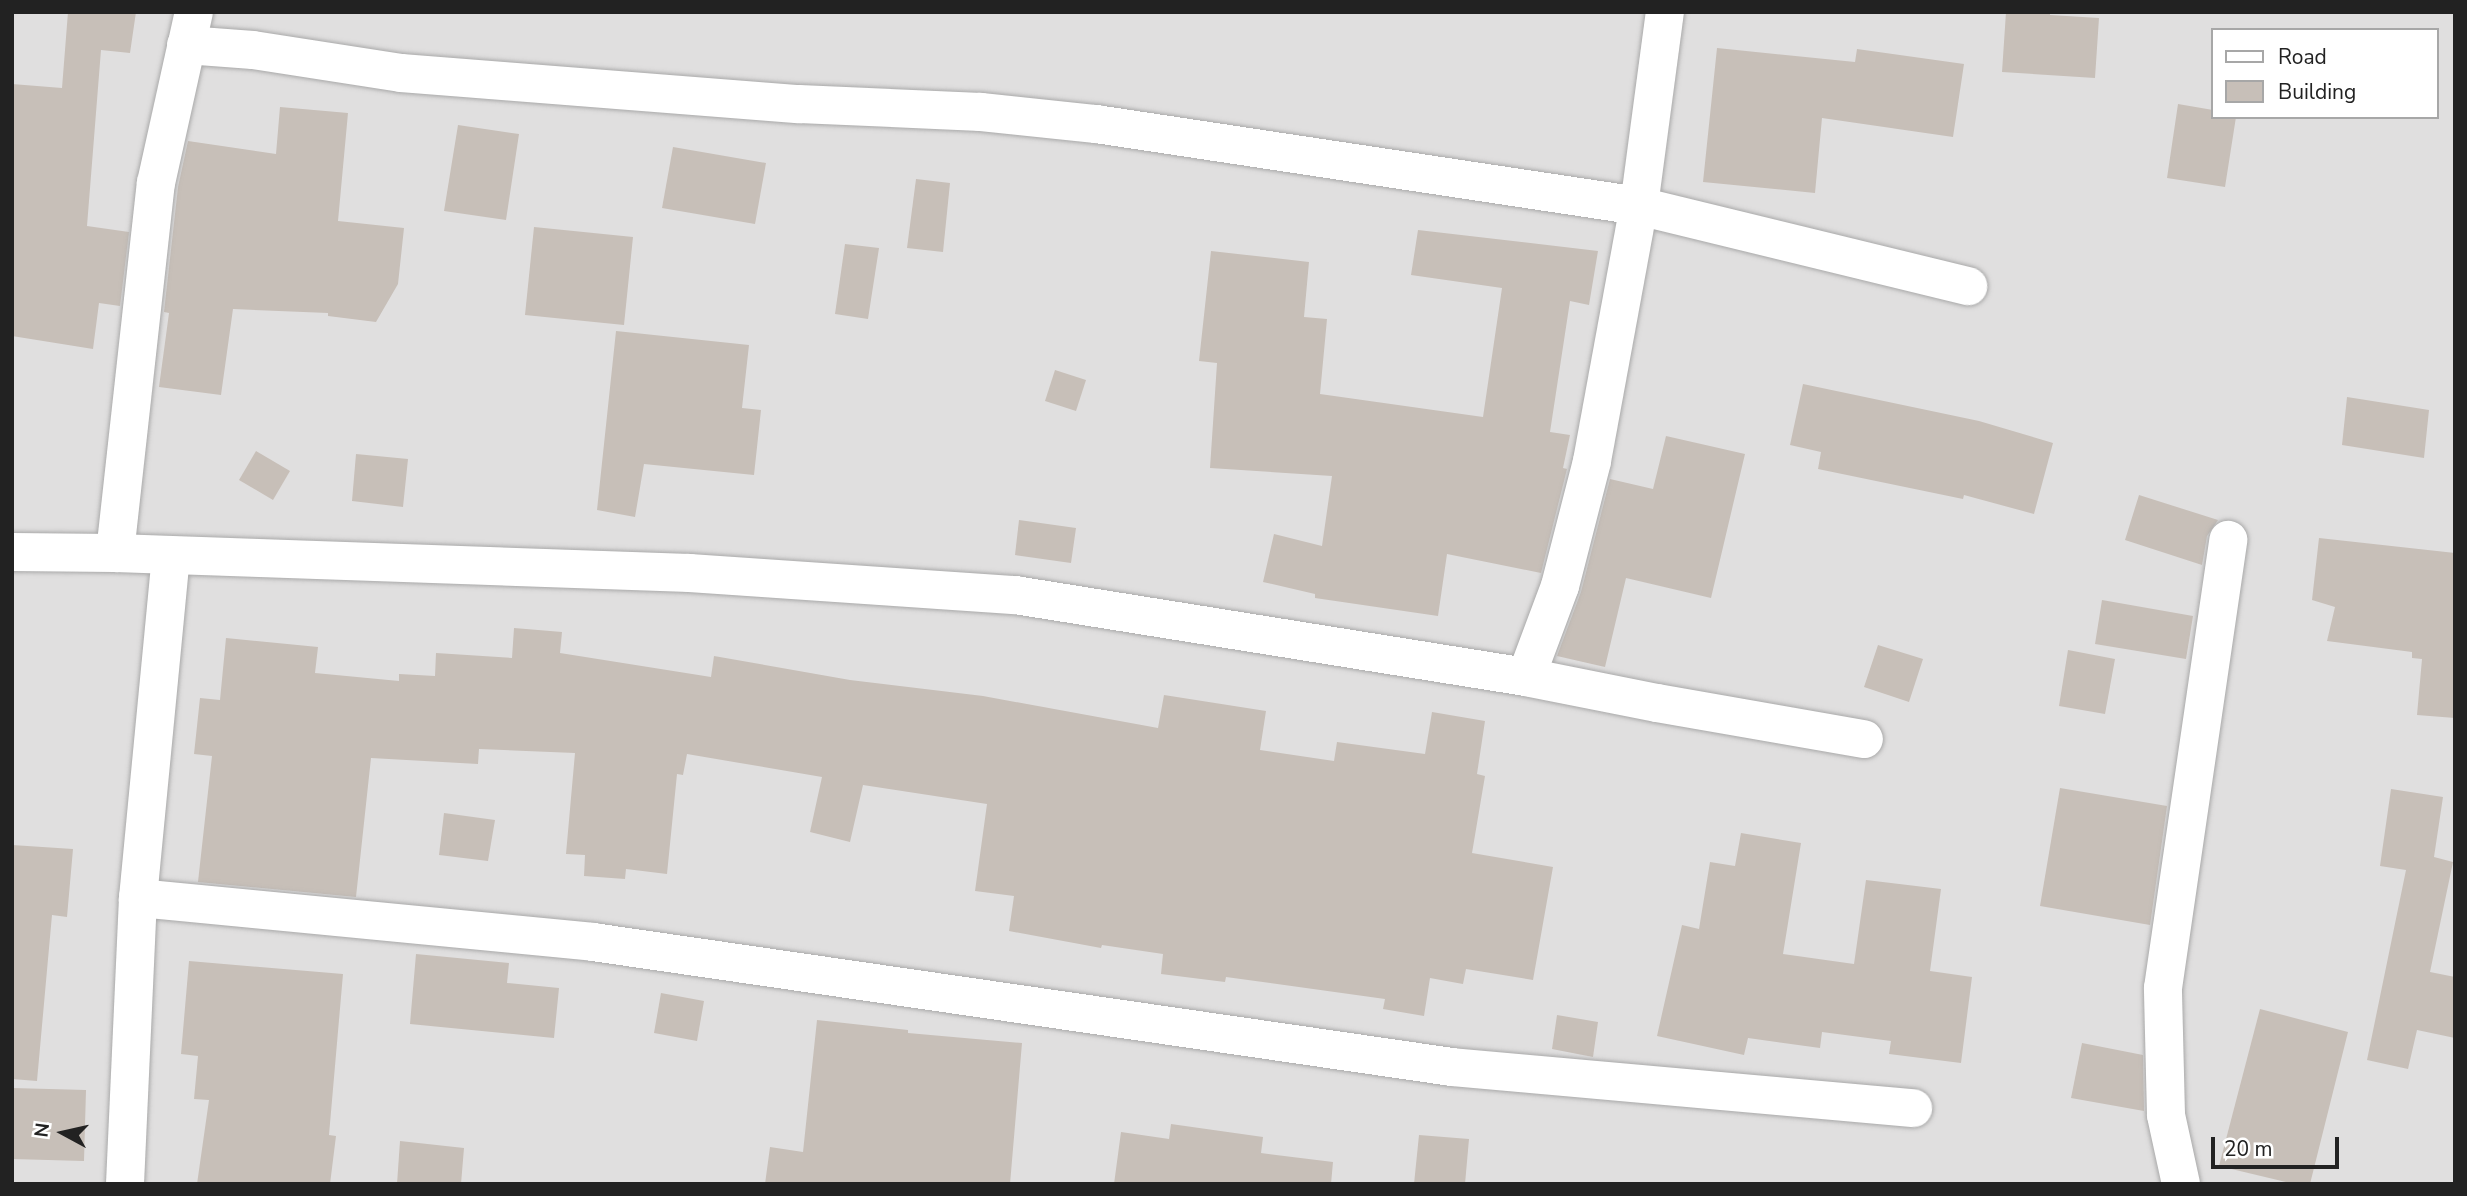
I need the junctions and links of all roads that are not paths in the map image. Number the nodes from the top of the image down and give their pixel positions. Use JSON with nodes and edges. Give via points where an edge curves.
{"nodes":[{"id":1,"x":1665,"y":12,"type":"edge"},
{"id":2,"x":190,"y":28,"type":"edge"},
{"id":3,"x":1639,"y":206,"type":"junction"},
{"id":4,"x":1968,"y":286,"type":"dead end"},
{"id":5,"x":2228,"y":540,"type":"dead end"},
{"id":6,"x":12,"y":552,"type":"edge"},
{"id":7,"x":115,"y":553,"type":"junction"},
{"id":8,"x":172,"y":557,"type":"junction"},
{"id":9,"x":1526,"y":677,"type":"junction"},
{"id":10,"x":1864,"y":739,"type":"dead end"},
{"id":11,"x":138,"y":898,"type":"junction"},
{"id":12,"x":1913,"y":1108,"type":"dead end"},
{"id":13,"x":125,"y":1184,"type":"edge"},
{"id":14,"x":2181,"y":1184,"type":"edge"}],
"edges":[{"from":1,"to":3,"type":"street"},
{"from":2,"to":3,"type":"street","via":[[253,50],[401,74],[785,103],[981,112],[1097,124]]},
{"from":2,"to":7,"type":"street","via":[[156,183]]},
{"from":3,"to":4,"type":"street"},
{"from":3,"to":9,"type":"street","via":[[1592,461],[1560,586]]},
{"from":5,"to":14,"type":"street","via":[[2163,988],[2166,1115]]},
{"from":6,"to":7,"type":"street"},
{"from":7,"to":8,"type":"street"},
{"from":8,"to":9,"type":"street","via":[[690,573],[1015,595]]},
{"from":8,"to":11,"type":"street"},
{"from":9,"to":10,"type":"street"},
{"from":11,"to":12,"type":"street","via":[[593,942],[1452,1067]]},
{"from":11,"to":13,"type":"street"}]}
